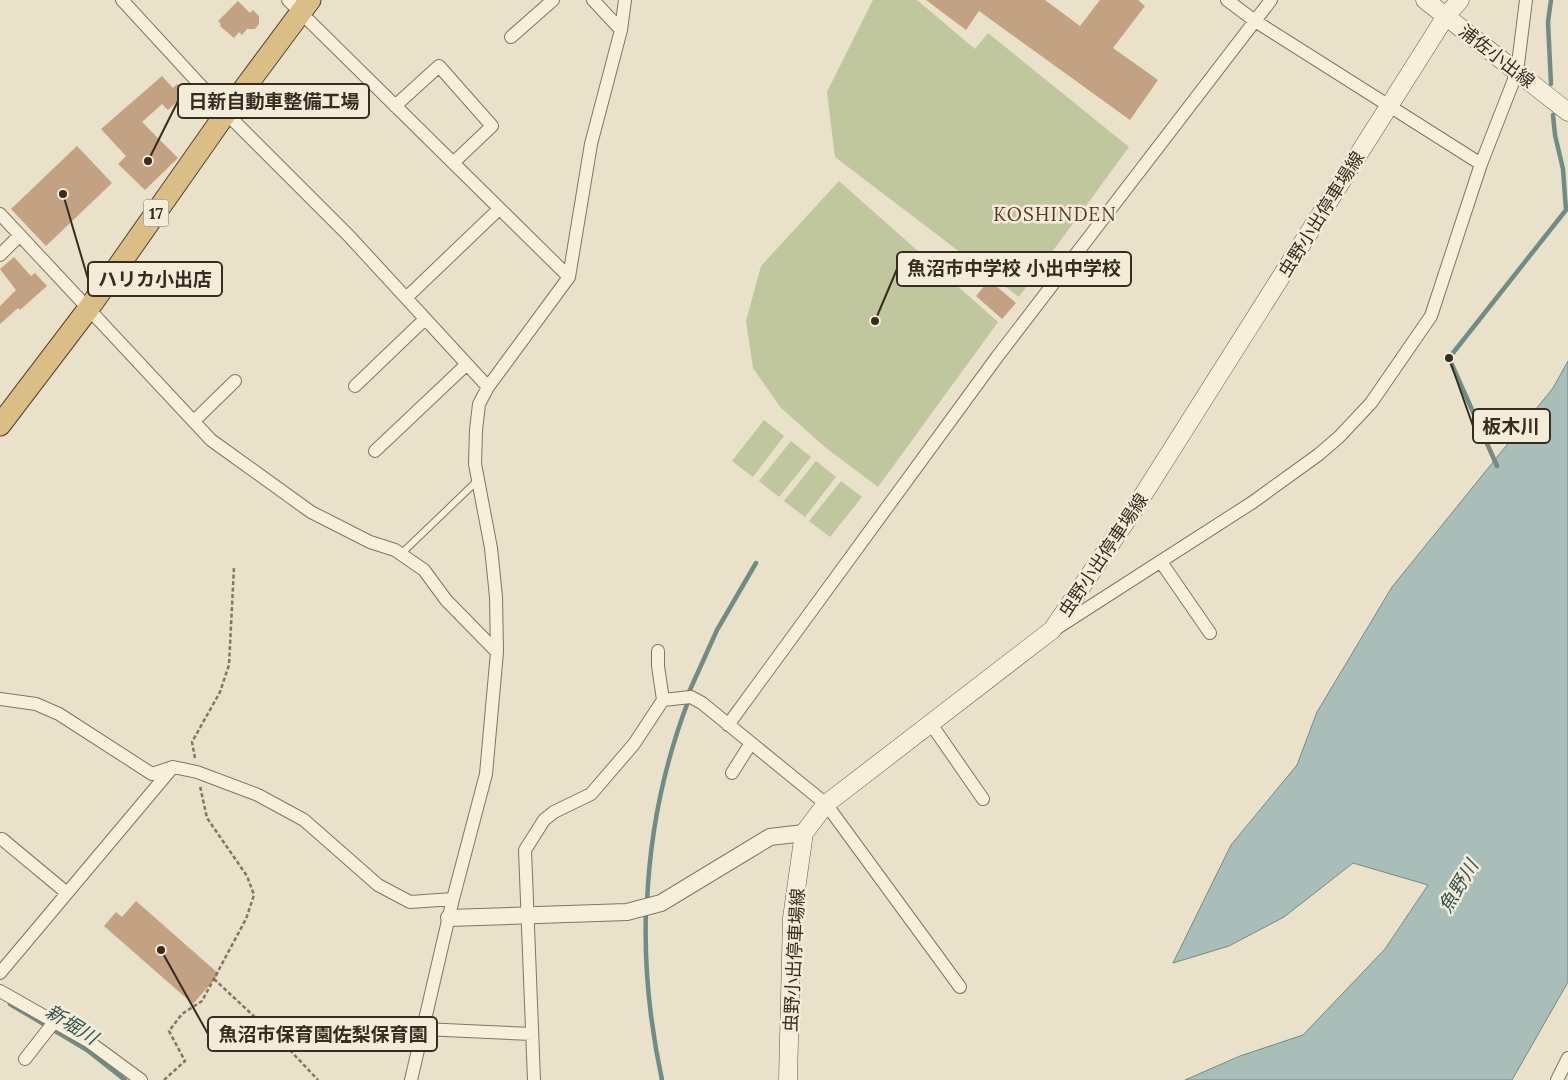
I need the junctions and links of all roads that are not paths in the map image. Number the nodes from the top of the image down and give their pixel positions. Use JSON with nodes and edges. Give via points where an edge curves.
{"nodes":[{"id":1,"x":122,"y":0,"type":"edge"},
{"id":2,"x":552,"y":0,"type":"edge"},
{"id":3,"x":593,"y":0,"type":"edge"},
{"id":4,"x":625,"y":0,"type":"edge"},
{"id":5,"x":1228,"y":0,"type":"edge"},
{"id":6,"x":1271,"y":0,"type":"edge"},
{"id":7,"x":1426,"y":0,"type":"edge"},
{"id":8,"x":1460,"y":0,"type":"edge"},
{"id":9,"x":1526,"y":0,"type":"edge"},
{"id":10,"x":300,"y":4,"type":"edge"},
{"id":11,"x":1446,"y":16,"type":"junction"},
{"id":12,"x":1255,"y":21,"type":"junction"},
{"id":13,"x":621,"y":30,"type":"junction"},
{"id":14,"x":511,"y":37,"type":"dead end"},
{"id":15,"x":1517,"y":72,"type":"junction"},
{"id":16,"x":395,"y":106,"type":"junction"},
{"id":17,"x":1389,"y":107,"type":"junction"},
{"id":18,"x":1568,"y":112,"type":"edge"},
{"id":19,"x":226,"y":113,"type":"junction"},
{"id":20,"x":453,"y":163,"type":"junction"},
{"id":21,"x":1482,"y":164,"type":"junction"},
{"id":22,"x":499,"y":209,"type":"junction"},
{"id":23,"x":0,"y":214,"type":"edge"},
{"id":24,"x":20,"y":235,"type":"junction"},
{"id":25,"x":0,"y":254,"type":"edge"},
{"id":26,"x":569,"y":277,"type":"junction"},
{"id":27,"x":406,"y":298,"type":"junction"},
{"id":28,"x":89,"y":308,"type":"junction"},
{"id":29,"x":425,"y":319,"type":"junction"},
{"id":30,"x":466,"y":364,"type":"junction"},
{"id":31,"x":235,"y":381,"type":"dead end"},
{"id":32,"x":355,"y":386,"type":"dead end"},
{"id":33,"x":488,"y":387,"type":"junction"},
{"id":34,"x":194,"y":421,"type":"junction"},
{"id":35,"x":0,"y":425,"type":"edge"},
{"id":36,"x":375,"y":451,"type":"dead end"},
{"id":37,"x":478,"y":480,"type":"junction"},
{"id":38,"x":401,"y":554,"type":"junction"},
{"id":39,"x":1161,"y":562,"type":"junction"},
{"id":40,"x":1052,"y":630,"type":"junction"},
{"id":41,"x":1210,"y":634,"type":"dead end"},
{"id":42,"x":658,"y":651,"type":"dead end"},
{"id":43,"x":498,"y":652,"type":"junction"},
{"id":44,"x":0,"y":699,"type":"edge"},
{"id":45,"x":663,"y":700,"type":"junction"},
{"id":46,"x":930,"y":724,"type":"junction"},
{"id":47,"x":728,"y":725,"type":"junction"},
{"id":48,"x":751,"y":743,"type":"junction"},
{"id":49,"x":173,"y":767,"type":"junction"},
{"id":50,"x":732,"y":773,"type":"dead end"},
{"id":51,"x":983,"y":799,"type":"dead end"},
{"id":52,"x":826,"y":804,"type":"junction"},
{"id":53,"x":804,"y":833,"type":"junction"},
{"id":54,"x":2,"y":839,"type":"dead end"},
{"id":55,"x":67,"y":893,"type":"junction"},
{"id":56,"x":453,"y":899,"type":"junction"},
{"id":57,"x":529,"y":916,"type":"junction"},
{"id":58,"x":449,"y":918,"type":"junction"},
{"id":59,"x":0,"y":972,"type":"edge"},
{"id":60,"x":960,"y":987,"type":"dead end"},
{"id":61,"x":0,"y":991,"type":"edge"},
{"id":62,"x":54,"y":1022,"type":"junction"},
{"id":63,"x":423,"y":1029,"type":"junction"},
{"id":64,"x":532,"y":1034,"type":"junction"},
{"id":65,"x":1568,"y":1058,"type":"edge"},
{"id":66,"x":25,"y":1060,"type":"dead end"},
{"id":67,"x":141,"y":1080,"type":"edge"},
{"id":68,"x":411,"y":1080,"type":"edge"},
{"id":69,"x":534,"y":1080,"type":"edge"},
{"id":70,"x":788,"y":1080,"type":"edge"},
{"id":71,"x":1557,"y":1080,"type":"edge"}],
"edges":[{"from":1,"to":19,"type":"street"},
{"from":2,"to":14,"type":"street"},
{"from":3,"to":13,"type":"street"},
{"from":4,"to":13,"type":"street"},
{"from":5,"to":12,"type":"street"},
{"from":6,"to":12,"type":"street"},
{"from":7,"to":11,"type":"main road","name":"浦佐小出線"},
{"from":8,"to":11,"type":"main road","name":"虫野小出停車場線"},
{"from":9,"to":15,"type":"street"},
{"from":10,"to":16,"type":"street"},
{"from":10,"to":19,"type":"highway","number":"17"},
{"from":11,"to":15,"type":"main road","name":"浦佐小出線"},
{"from":11,"to":17,"type":"main road","name":"虫野小出停車場線"},
{"from":12,"to":17,"type":"street"},
{"from":12,"to":47,"type":"street","via":[[997,357]]},
{"from":13,"to":26,"type":"street","via":[[591,144]]},
{"from":15,"to":18,"type":"main road","name":"浦佐小出線"},
{"from":15,"to":21,"type":"street"},
{"from":16,"to":20,"type":"street"},
{"from":16,"to":20,"type":"street","via":[[439,66],[492,126]]},
{"from":17,"to":21,"type":"street"},
{"from":17,"to":40,"type":"main road","name":"虫野小出停車場線","via":[[1132,514]]},
{"from":19,"to":27,"type":"street"},
{"from":19,"to":28,"type":"highway","number":"17"},
{"from":20,"to":22,"type":"street"},
{"from":21,"to":39,"type":"street","via":[[1431,316],[1371,402],[1318,455]]},
{"from":22,"to":26,"type":"street"},
{"from":22,"to":27,"type":"street"},
{"from":23,"to":24,"type":"street"},
{"from":24,"to":25,"type":"street"},
{"from":24,"to":28,"type":"street"},
{"from":26,"to":33,"type":"street"},
{"from":27,"to":29,"type":"street"},
{"from":28,"to":34,"type":"street"},
{"from":28,"to":35,"type":"highway","number":"17"},
{"from":29,"to":30,"type":"street"},
{"from":29,"to":32,"type":"street"},
{"from":30,"to":33,"type":"street"},
{"from":30,"to":36,"type":"street"},
{"from":31,"to":34,"type":"street"},
{"from":33,"to":37,"type":"street","via":[[480,404],[476,430]]},
{"from":34,"to":38,"type":"street","via":[[211,440],[311,512]]},
{"from":37,"to":38,"type":"lane"},
{"from":37,"to":43,"type":"street","via":[[492,558]]},
{"from":38,"to":43,"type":"street","via":[[424,570],[446,600]]},
{"from":39,"to":40,"type":"street"},
{"from":39,"to":41,"type":"street"},
{"from":40,"to":46,"type":"main road","name":"虫野小出停車場線"},
{"from":42,"to":45,"type":"street"},
{"from":43,"to":56,"type":"street","via":[[486,774]]},
{"from":44,"to":49,"type":"street","via":[[36,704],[59,714],[152,774]]},
{"from":45,"to":47,"type":"street","via":[[686,697],[702,703]]},
{"from":45,"to":57,"type":"street","via":[[634,744],[591,794],[544,820],[525,850]]},
{"from":46,"to":51,"type":"street"},
{"from":46,"to":52,"type":"main road","name":"虫野小出停車場線"},
{"from":47,"to":48,"type":"street"},
{"from":48,"to":50,"type":"street"},
{"from":48,"to":52,"type":"street"},
{"from":49,"to":55,"type":"street"},
{"from":49,"to":56,"type":"street","via":[[197,772],[258,795],[304,820],[378,885],[410,902]]},
{"from":52,"to":53,"type":"main road","name":"虫野小出停車場線"},
{"from":52,"to":60,"type":"street"},
{"from":53,"to":57,"type":"street","via":[[770,837],[656,904],[627,912]]},
{"from":53,"to":70,"type":"main road","name":"虫野小出停車場線","via":[[792,918]]},
{"from":54,"to":55,"type":"street"},
{"from":55,"to":59,"type":"street"},
{"from":56,"to":58,"type":"street"},
{"from":57,"to":58,"type":"street"},
{"from":57,"to":64,"type":"street"},
{"from":58,"to":63,"type":"street"},
{"from":61,"to":62,"type":"street"},
{"from":62,"to":66,"type":"street"},
{"from":62,"to":67,"type":"street","via":[[88,1041]]},
{"from":63,"to":64,"type":"street"},
{"from":63,"to":68,"type":"street"},
{"from":64,"to":69,"type":"street"},
{"from":65,"to":71,"type":"street"}]}
